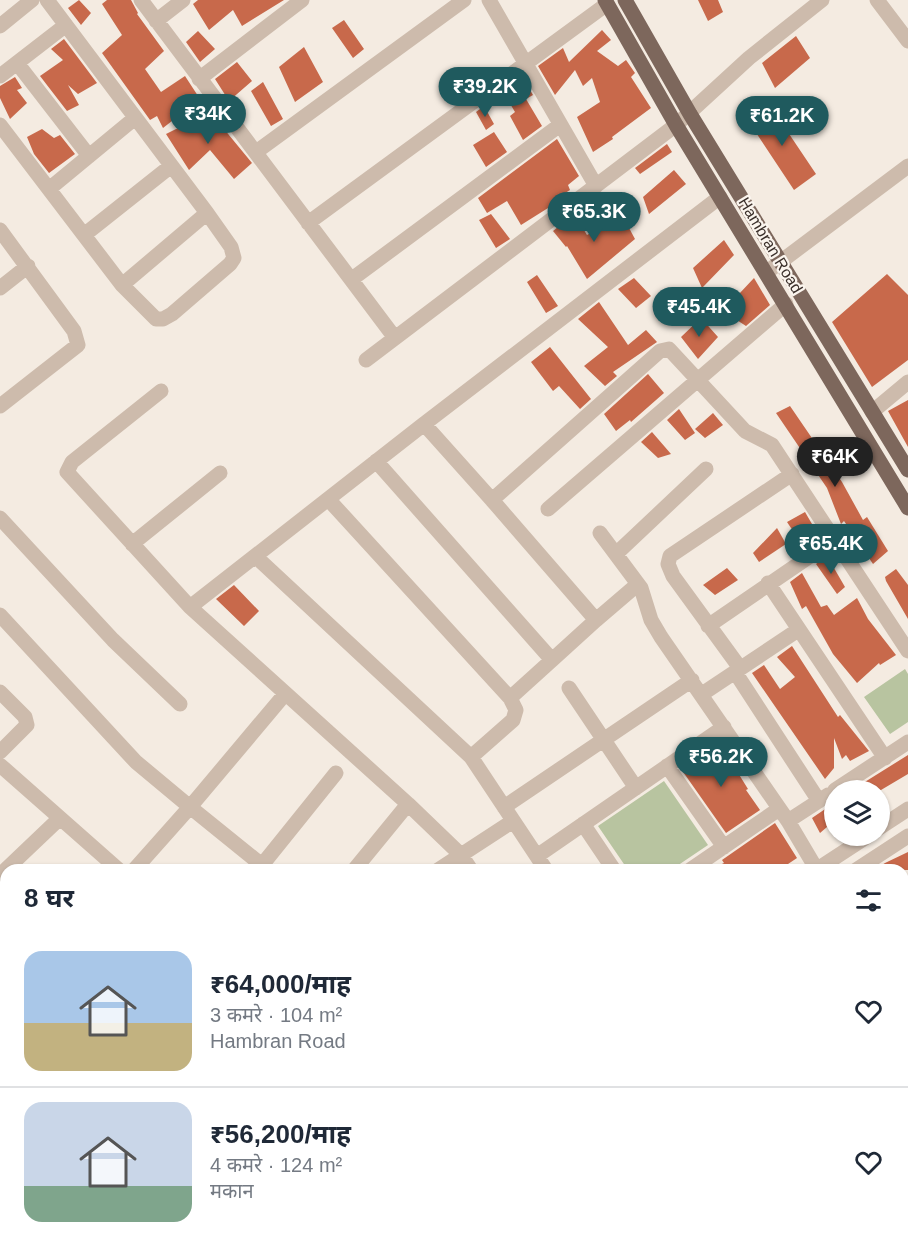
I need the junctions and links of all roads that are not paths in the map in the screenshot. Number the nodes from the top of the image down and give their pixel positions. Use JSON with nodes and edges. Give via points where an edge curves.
{"nodes":[{"id":1,"x":32,"y":0,"type":"edge"},
{"id":2,"x":47,"y":0,"type":"edge"},
{"id":3,"x":141,"y":0,"type":"edge"},
{"id":4,"x":183,"y":0,"type":"edge"},
{"id":5,"x":302,"y":0,"type":"edge"},
{"id":6,"x":464,"y":0,"type":"edge"},
{"id":7,"x":489,"y":0,"type":"edge"},
{"id":8,"x":625,"y":0,"type":"edge"},
{"id":9,"x":822,"y":0,"type":"edge"},
{"id":10,"x":876,"y":0,"type":"edge"},
{"id":11,"x":606,"y":2,"type":"edge"},
{"id":12,"x":156,"y":21,"type":"junction"},
{"id":13,"x":66,"y":25,"type":"junction"},
{"id":14,"x":0,"y":26,"type":"edge"},
{"id":15,"x":908,"y":41,"type":"edge"},
{"id":16,"x":16,"y":63,"type":"junction"},
{"id":17,"x":524,"y":63,"type":"junction"},
{"id":18,"x":0,"y":76,"type":"edge"},
{"id":19,"x":200,"y":79,"type":"junction"},
{"id":20,"x":690,"y":114,"type":"junction"},
{"id":21,"x":135,"y":118,"type":"junction"},
{"id":22,"x":0,"y":125,"type":"edge"},
{"id":23,"x":560,"y":125,"type":"junction"},
{"id":24,"x":676,"y":125,"type":"junction"},
{"id":25,"x":255,"y":152,"type":"junction"},
{"id":26,"x":89,"y":156,"type":"junction"},
{"id":27,"x":171,"y":166,"type":"junction"},
{"id":28,"x":908,"y":166,"type":"edge"},
{"id":29,"x":596,"y":186,"type":"junction"},
{"id":30,"x":49,"y":189,"type":"junction"},
{"id":31,"x":720,"y":197,"type":"junction"},
{"id":32,"x":207,"y":213,"type":"junction"},
{"id":33,"x":308,"y":222,"type":"junction"},
{"id":34,"x":0,"y":230,"type":"edge"},
{"id":35,"x":84,"y":235,"type":"junction"},
{"id":36,"x":781,"y":262,"type":"junction"},
{"id":37,"x":28,"y":266,"type":"junction"},
{"id":38,"x":767,"y":272,"type":"junction"},
{"id":39,"x":352,"y":279,"type":"junction"},
{"id":40,"x":122,"y":285,"type":"junction"},
{"id":41,"x":0,"y":288,"type":"edge"},
{"id":42,"x":786,"y":304,"type":"junction"},
{"id":43,"x":395,"y":338,"type":"junction"},
{"id":44,"x":366,"y":360,"type":"dead end"},
{"id":45,"x":699,"y":379,"type":"junction"},
{"id":46,"x":908,"y":382,"type":"edge"},
{"id":47,"x":161,"y":391,"type":"dead end"},
{"id":48,"x":1,"y":404,"type":"edge"},
{"id":49,"x":872,"y":412,"type":"junction"},
{"id":50,"x":424,"y":424,"type":"junction"},
{"id":51,"x":376,"y":461,"type":"junction"},
{"id":52,"x":706,"y":469,"type":"dead end"},
{"id":53,"x":908,"y":470,"type":"edge"},
{"id":54,"x":220,"y":473,"type":"dead end"},
{"id":55,"x":792,"y":474,"type":"junction"},
{"id":56,"x":328,"y":499,"type":"junction"},
{"id":57,"x":492,"y":500,"type":"junction"},
{"id":58,"x":908,"y":508,"type":"edge"},
{"id":59,"x":548,"y":509,"type":"dead end"},
{"id":60,"x":0,"y":518,"type":"edge"},
{"id":61,"x":600,"y":533,"type":"dead end"},
{"id":62,"x":835,"y":539,"type":"junction"},
{"id":63,"x":132,"y":544,"type":"junction"},
{"id":64,"x":617,"y":553,"type":"junction"},
{"id":65,"x":255,"y":556,"type":"junction"},
{"id":66,"x":638,"y":584,"type":"junction"},
{"id":67,"x":768,"y":584,"type":"junction"},
{"id":68,"x":190,"y":607,"type":"junction"},
{"id":69,"x":0,"y":615,"type":"edge"},
{"id":70,"x":596,"y":620,"type":"junction"},
{"id":71,"x":708,"y":626,"type":"junction"},
{"id":72,"x":798,"y":630,"type":"junction"},
{"id":73,"x":908,"y":651,"type":"edge"},
{"id":74,"x":552,"y":660,"type":"junction"},
{"id":75,"x":737,"y":670,"type":"junction"},
{"id":76,"x":692,"y":680,"type":"junction"},
{"id":77,"x":569,"y":688,"type":"dead end"},
{"id":78,"x":0,"y":692,"type":"edge"},
{"id":79,"x":285,"y":694,"type":"junction"},
{"id":80,"x":702,"y":694,"type":"junction"},
{"id":81,"x":510,"y":698,"type":"junction"},
{"id":82,"x":180,"y":704,"type":"dead end"},
{"id":83,"x":724,"y":728,"type":"junction"},
{"id":84,"x":604,"y":739,"type":"junction"},
{"id":85,"x":908,"y":742,"type":"edge"},
{"id":86,"x":0,"y":752,"type":"edge"},
{"id":87,"x":471,"y":757,"type":"junction"},
{"id":88,"x":885,"y":758,"type":"junction"},
{"id":89,"x":0,"y":765,"type":"edge"},
{"id":90,"x":667,"y":766,"type":"junction"},
{"id":91,"x":336,"y":773,"type":"dead end"},
{"id":92,"x":852,"y":780,"type":"edge"},
{"id":93,"x":636,"y":788,"type":"junction"},
{"id":94,"x":824,"y":798,"type":"edge"},
{"id":95,"x":819,"y":801,"type":"junction"},
{"id":96,"x":408,"y":804,"type":"junction"},
{"id":97,"x":190,"y":807,"type":"junction"},
{"id":98,"x":504,"y":807,"type":"junction"},
{"id":99,"x":908,"y":809,"type":"edge"},
{"id":100,"x":784,"y":815,"type":"junction"},
{"id":101,"x":60,"y":818,"type":"junction"},
{"id":102,"x":513,"y":821,"type":"junction"},
{"id":103,"x":890,"y":821,"type":"edge"},
{"id":104,"x":583,"y":824,"type":"junction"},
{"id":105,"x":908,"y":836,"type":"edge"},
{"id":106,"x":853,"y":846,"type":"edge"},
{"id":107,"x":724,"y":847,"type":"junction"},
{"id":108,"x":461,"y":855,"type":"junction"},
{"id":109,"x":537,"y":856,"type":"junction"},
{"id":110,"x":12,"y":864,"type":"edge"},
{"id":111,"x":112,"y":864,"type":"edge"},
{"id":112,"x":139,"y":864,"type":"edge"},
{"id":113,"x":261,"y":864,"type":"edge"},
{"id":114,"x":267,"y":864,"type":"edge"},
{"id":115,"x":359,"y":864,"type":"edge"},
{"id":116,"x":447,"y":864,"type":"edge"},
{"id":117,"x":467,"y":864,"type":"edge"},
{"id":118,"x":542,"y":864,"type":"edge"},
{"id":119,"x":610,"y":864,"type":"edge"},
{"id":120,"x":699,"y":864,"type":"edge"},
{"id":121,"x":813,"y":864,"type":"edge"},
{"id":122,"x":826,"y":864,"type":"edge"},
{"id":123,"x":865,"y":864,"type":"edge"}],
"edges":[{"from":1,"to":14,"type":"street"},
{"from":2,"to":13,"type":"street"},
{"from":3,"to":12,"type":"street"},
{"from":4,"to":12,"type":"street"},
{"from":5,"to":19,"type":"street"},
{"from":6,"to":25,"type":"street"},
{"from":7,"to":17,"type":"street"},
{"from":8,"to":20,"type":"main road","name":"Hambran Road"},
{"from":9,"to":20,"type":"street","via":[[749,58]]},
{"from":10,"to":15,"type":"street"},
{"from":11,"to":17,"type":"street"},
{"from":11,"to":24,"type":"main road","name":"Hambran Road"},
{"from":12,"to":19,"type":"street"},
{"from":13,"to":16,"type":"street"},
{"from":13,"to":21,"type":"street"},
{"from":16,"to":18,"type":"street"},
{"from":16,"to":26,"type":"street"},
{"from":17,"to":23,"type":"street"},
{"from":17,"to":33,"type":"street"},
{"from":19,"to":25,"type":"street"},
{"from":20,"to":24,"type":"street"},
{"from":20,"to":36,"type":"main road","name":"Hambran Road"},
{"from":21,"to":26,"type":"street"},
{"from":21,"to":27,"type":"street"},
{"from":22,"to":30,"type":"street"},
{"from":23,"to":29,"type":"street"},
{"from":23,"to":39,"type":"street"},
{"from":24,"to":29,"type":"street"},
{"from":24,"to":31,"type":"main road","name":"Hambran Road"},
{"from":25,"to":33,"type":"street"},
{"from":26,"to":30,"type":"street"},
{"from":27,"to":32,"type":"street"},
{"from":27,"to":35,"type":"street"},
{"from":28,"to":36,"type":"street"},
{"from":29,"to":43,"type":"street"},
{"from":30,"to":35,"type":"street"},
{"from":31,"to":38,"type":"main road","name":"Hambran Road"},
{"from":31,"to":50,"type":"street"},
{"from":32,"to":40,"type":"street"},
{"from":32,"to":40,"type":"street","via":[[231,247],[234,258],[205,286],[163,319],[156,319]]},
{"from":33,"to":39,"type":"street"},
{"from":34,"to":37,"type":"street"},
{"from":35,"to":40,"type":"street"},
{"from":36,"to":38,"type":"street"},
{"from":36,"to":49,"type":"main road","name":"Hambran Road"},
{"from":37,"to":41,"type":"street"},
{"from":37,"to":48,"type":"street","via":[[74,331],[78,345]]},
{"from":38,"to":42,"type":"main road","name":"Hambran Road"},
{"from":39,"to":43,"type":"street"},
{"from":42,"to":45,"type":"street"},
{"from":42,"to":58,"type":"main road","name":"Hambran Road"},
{"from":43,"to":44,"type":"street"},
{"from":45,"to":55,"type":"street","via":[[746,430],[772,445]]},
{"from":45,"to":57,"type":"street","via":[[673,351],[664,349]]},
{"from":45,"to":59,"type":"street"},
{"from":46,"to":49,"type":"street"},
{"from":47,"to":63,"type":"street","via":[[72,462],[67,472]]},
{"from":49,"to":53,"type":"main road","name":"Hambran Road"},
{"from":50,"to":51,"type":"street"},
{"from":50,"to":57,"type":"street"},
{"from":51,"to":56,"type":"street"},
{"from":51,"to":74,"type":"street"},
{"from":52,"to":64,"type":"street"},
{"from":54,"to":63,"type":"street"},
{"from":55,"to":62,"type":"street"},
{"from":55,"to":71,"type":"street","via":[[670,556],[668,564],[673,576]]},
{"from":56,"to":65,"type":"street"},
{"from":56,"to":81,"type":"street"},
{"from":57,"to":70,"type":"street"},
{"from":60,"to":82,"type":"street","via":[[113,640]]},
{"from":61,"to":64,"type":"street"},
{"from":62,"to":67,"type":"street"},
{"from":62,"to":73,"type":"street"},
{"from":63,"to":68,"type":"street"},
{"from":64,"to":66,"type":"street"},
{"from":65,"to":68,"type":"street"},
{"from":65,"to":87,"type":"street"},
{"from":66,"to":70,"type":"street"},
{"from":66,"to":76,"type":"street","via":[[654,627]]},
{"from":67,"to":71,"type":"street"},
{"from":67,"to":72,"type":"street"},
{"from":68,"to":79,"type":"street"},
{"from":69,"to":97,"type":"street","via":[[136,762]]},
{"from":70,"to":74,"type":"street"},
{"from":71,"to":75,"type":"street"},
{"from":72,"to":75,"type":"street"},
{"from":72,"to":88,"type":"street"},
{"from":74,"to":81,"type":"street"},
{"from":75,"to":80,"type":"street"},
{"from":75,"to":95,"type":"street"},
{"from":76,"to":80,"type":"street"},
{"from":76,"to":84,"type":"street"},
{"from":77,"to":84,"type":"street"},
{"from":78,"to":86,"type":"street","via":[[26,717],[27,725]]},
{"from":79,"to":96,"type":"street"},
{"from":79,"to":97,"type":"street"},
{"from":80,"to":83,"type":"street"},
{"from":81,"to":87,"type":"street","via":[[516,710],[513,720]]},
{"from":83,"to":90,"type":"street"},
{"from":83,"to":100,"type":"street"},
{"from":84,"to":93,"type":"street"},
{"from":84,"to":98,"type":"street"},
{"from":85,"to":88,"type":"street"},
{"from":87,"to":98,"type":"street"},
{"from":88,"to":92,"type":"street"},
{"from":89,"to":101,"type":"street"},
{"from":90,"to":93,"type":"street"},
{"from":90,"to":107,"type":"street"},
{"from":91,"to":114,"type":"street"},
{"from":93,"to":104,"type":"street"},
{"from":94,"to":95,"type":"street"},
{"from":95,"to":100,"type":"street"},
{"from":96,"to":108,"type":"street"},
{"from":96,"to":115,"type":"street"},
{"from":97,"to":112,"type":"street"},
{"from":97,"to":113,"type":"street"},
{"from":98,"to":102,"type":"street"},
{"from":99,"to":103,"type":"street"},
{"from":100,"to":107,"type":"street"},
{"from":100,"to":121,"type":"street"},
{"from":101,"to":110,"type":"street"},
{"from":101,"to":111,"type":"street"},
{"from":102,"to":108,"type":"street"},
{"from":102,"to":109,"type":"street"},
{"from":104,"to":109,"type":"street"},
{"from":104,"to":119,"type":"street"},
{"from":105,"to":123,"type":"street"},
{"from":106,"to":122,"type":"street"},
{"from":107,"to":120,"type":"street"},
{"from":108,"to":116,"type":"street"},
{"from":108,"to":117,"type":"street"},
{"from":109,"to":118,"type":"street"}]}
